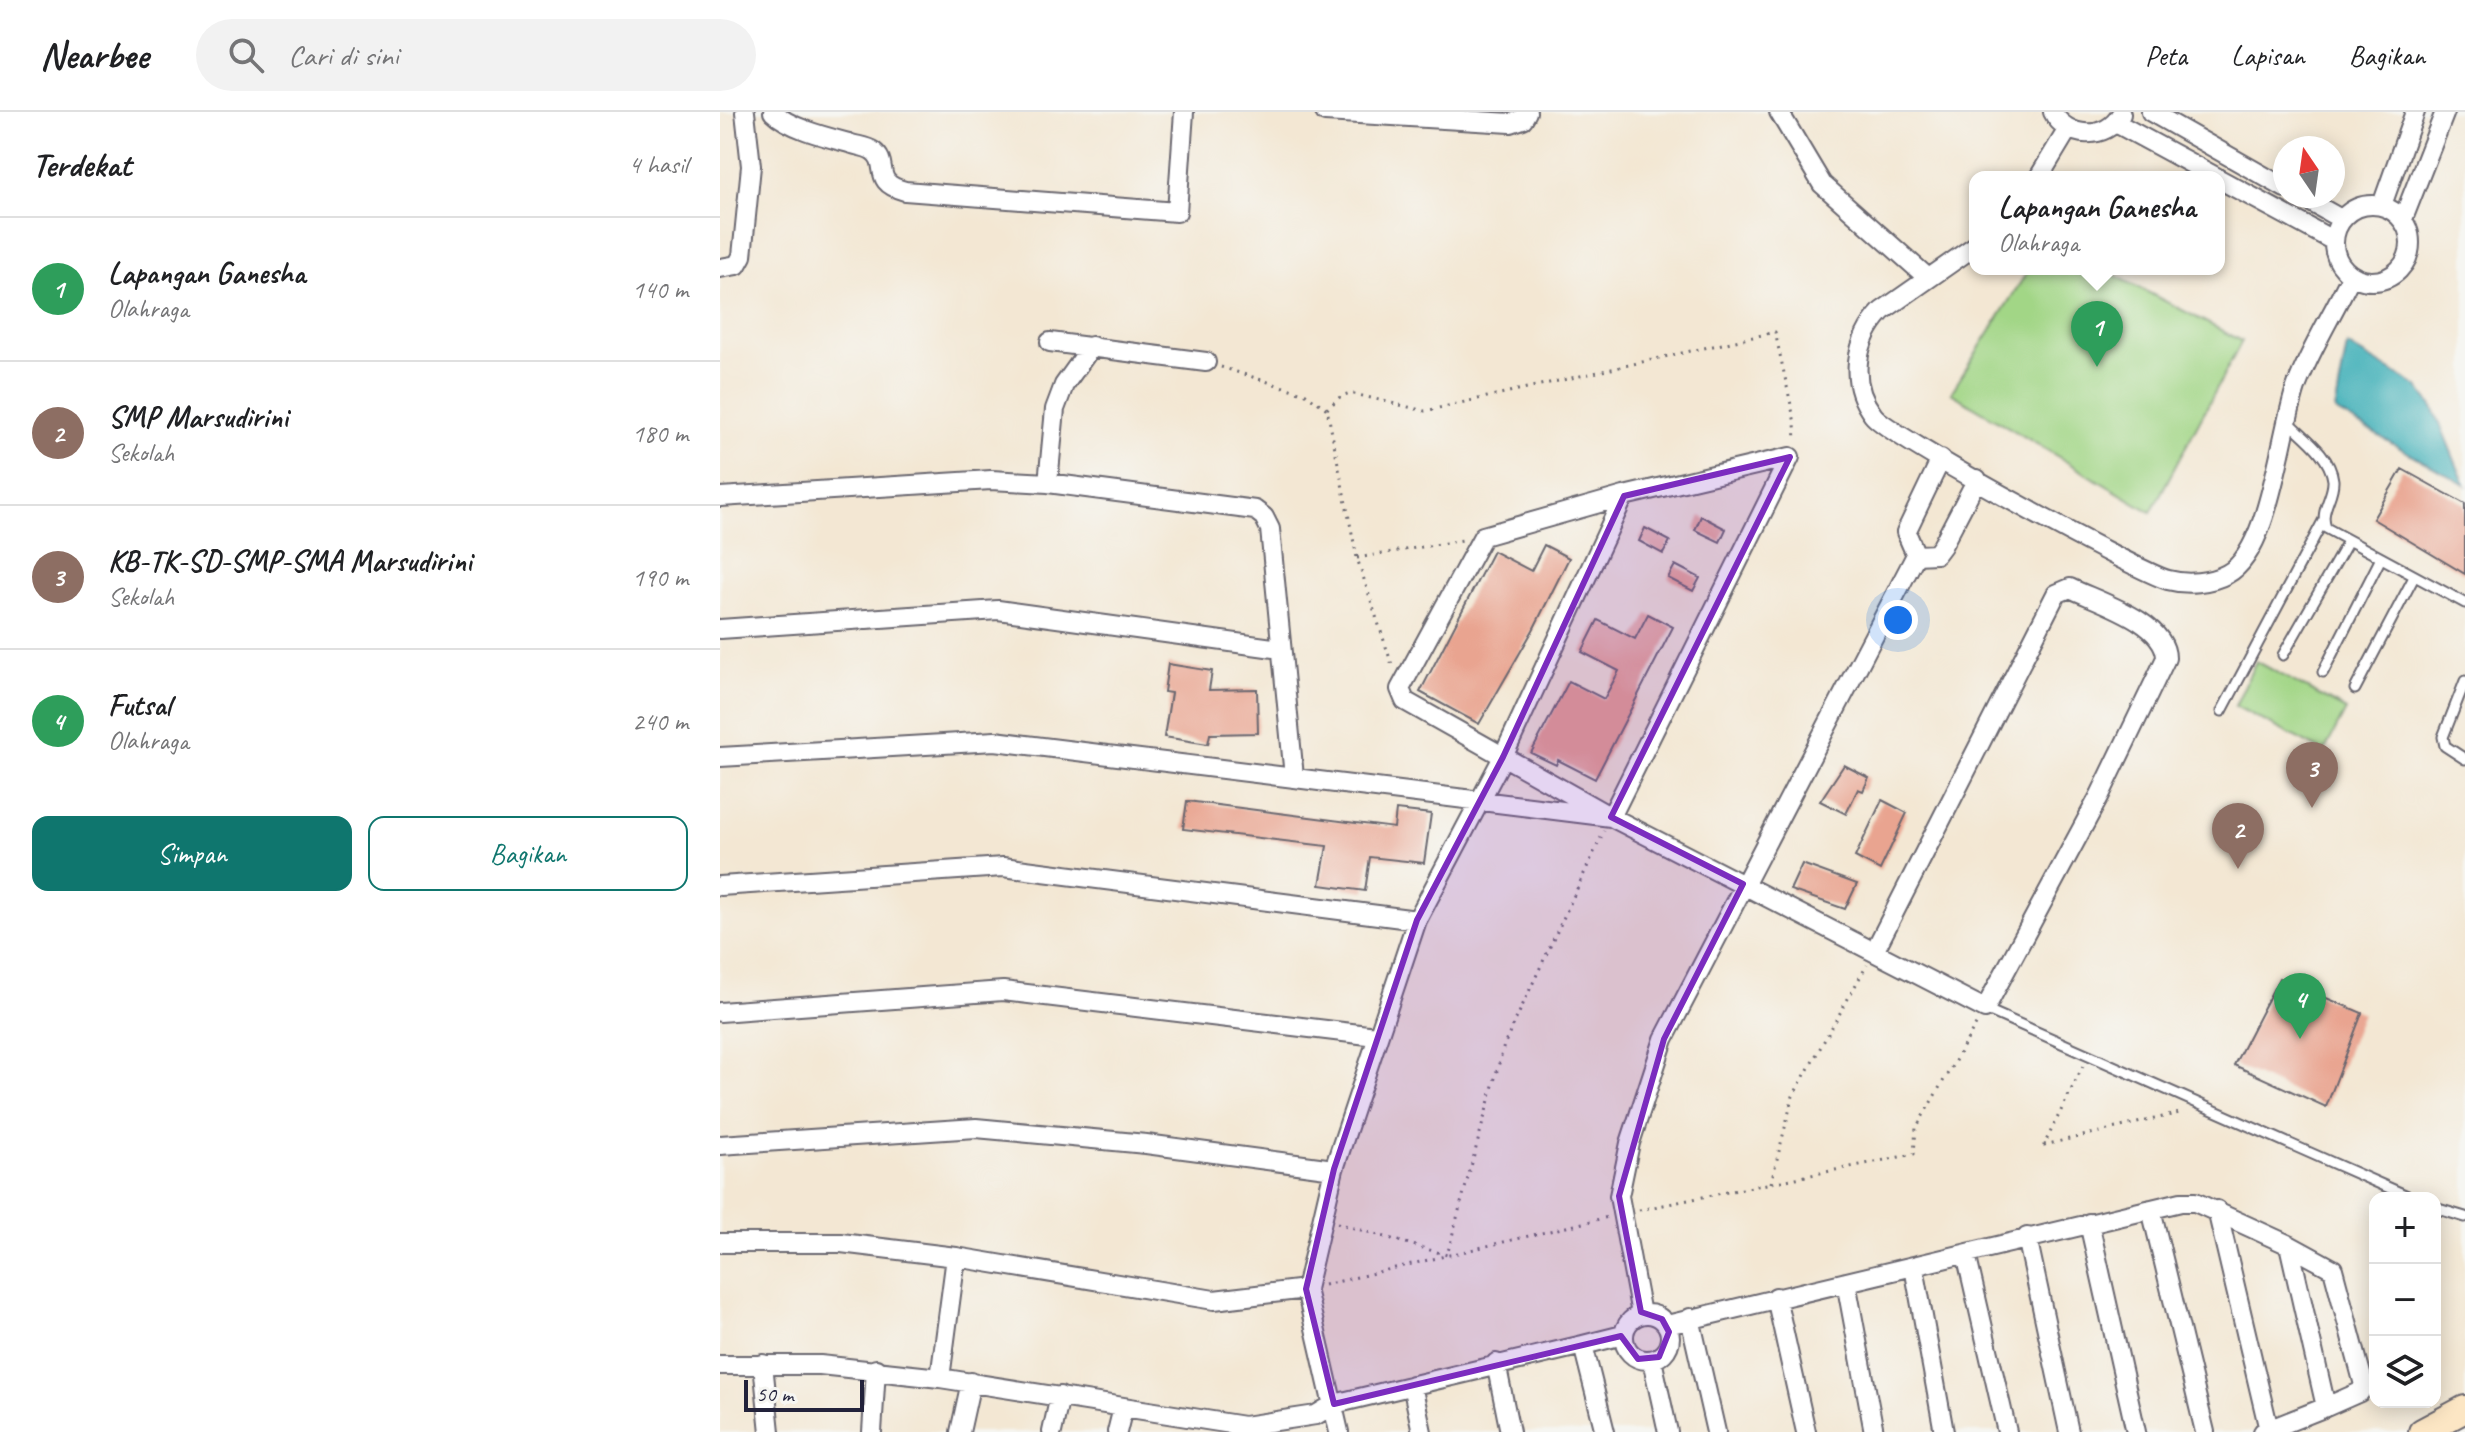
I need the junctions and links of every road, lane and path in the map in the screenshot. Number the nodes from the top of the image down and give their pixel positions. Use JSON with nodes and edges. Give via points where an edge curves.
{"nodes":[{"id":1,"x":745,"y":112,"type":"edge"},
{"id":2,"x":773,"y":112,"type":"edge"},
{"id":3,"x":1184,"y":112,"type":"edge"},
{"id":4,"x":1325,"y":112,"type":"edge"},
{"id":5,"x":1527,"y":112,"type":"edge"},
{"id":6,"x":1779,"y":112,"type":"edge"},
{"id":7,"x":2053,"y":112,"type":"edge"},
{"id":8,"x":2151,"y":112,"type":"edge"},
{"id":9,"x":2415,"y":112,"type":"edge"},
{"id":10,"x":2445,"y":112,"type":"edge"},
{"id":11,"x":2119,"y":118,"type":"edge"},
{"id":12,"x":2068,"y":129,"type":"junction"},
{"id":13,"x":2043,"y":171,"type":"edge"},
{"id":14,"x":2206,"y":171,"type":"edge"},
{"id":15,"x":2273,"y":181,"type":"edge"},
{"id":16,"x":2225,"y":182,"type":"edge"},
{"id":17,"x":2382,"y":205,"type":"junction"},
{"id":18,"x":2321,"y":208,"type":"edge"},
{"id":19,"x":2341,"y":219,"type":"junction"},
{"id":20,"x":2403,"y":219,"type":"junction"},
{"id":21,"x":2332,"y":240,"type":"junction"},
{"id":22,"x":1969,"y":250,"type":"edge"},
{"id":23,"x":720,"y":268,"type":"edge"},
{"id":24,"x":2351,"y":276,"type":"junction"},
{"id":25,"x":1928,"y":278,"type":"junction"},
{"id":26,"x":1050,"y":342,"type":"dead end"},
{"id":27,"x":1092,"y":346,"type":"junction"},
{"id":28,"x":1206,"y":362,"type":"joint"},
{"id":29,"x":1327,"y":409,"type":"junction"},
{"id":30,"x":2288,"y":421,"type":"junction"},
{"id":31,"x":1790,"y":457,"type":"junction"},
{"id":32,"x":1941,"y":459,"type":"junction"},
{"id":33,"x":1977,"y":479,"type":"junction"},
{"id":34,"x":1048,"y":483,"type":"junction"},
{"id":35,"x":1624,"y":496,"type":"junction"},
{"id":36,"x":720,"y":497,"type":"edge"},
{"id":37,"x":2323,"y":521,"type":"junction"},
{"id":38,"x":1483,"y":536,"type":"junction"},
{"id":39,"x":2347,"y":543,"type":"junction"},
{"id":40,"x":1916,"y":555,"type":"junction"},
{"id":41,"x":1357,"y":558,"type":"junction"},
{"id":42,"x":2381,"y":558,"type":"junction"},
{"id":43,"x":2414,"y":577,"type":"junction"},
{"id":44,"x":2465,"y":603,"type":"edge"},
{"id":45,"x":720,"y":629,"type":"edge"},
{"id":46,"x":1281,"y":649,"type":"junction"},
{"id":47,"x":2283,"y":655,"type":"dead end"},
{"id":48,"x":2323,"y":672,"type":"dead end"},
{"id":49,"x":2465,"y":681,"type":"edge"},
{"id":50,"x":1400,"y":689,"type":"junction"},
{"id":51,"x":2355,"y":689,"type":"dead end"},
{"id":52,"x":2222,"y":711,"type":"dead end"},
{"id":53,"x":720,"y":757,"type":"edge"},
{"id":54,"x":1503,"y":757,"type":"junction"},
{"id":55,"x":2465,"y":759,"type":"edge"},
{"id":56,"x":1294,"y":777,"type":"junction"},
{"id":57,"x":1478,"y":802,"type":"junction"},
{"id":58,"x":1611,"y":817,"type":"junction"},
{"id":59,"x":1743,"y":884,"type":"junction"},
{"id":60,"x":720,"y":886,"type":"edge"},
{"id":61,"x":1417,"y":920,"type":"junction"},
{"id":62,"x":1875,"y":950,"type":"junction"},
{"id":63,"x":1985,"y":1009,"type":"junction"},
{"id":64,"x":720,"y":1012,"type":"edge"},
{"id":65,"x":1376,"y":1036,"type":"junction"},
{"id":66,"x":2088,"y":1055,"type":"junction"},
{"id":67,"x":2203,"y":1108,"type":"junction"},
{"id":68,"x":720,"y":1145,"type":"edge"},
{"id":69,"x":1334,"y":1169,"type":"junction"},
{"id":70,"x":1771,"y":1183,"type":"junction"},
{"id":71,"x":2398,"y":1192,"type":"edge"},
{"id":72,"x":2151,"y":1209,"type":"junction"},
{"id":73,"x":2217,"y":1210,"type":"junction"},
{"id":74,"x":2441,"y":1210,"type":"edge"},
{"id":75,"x":1620,"y":1214,"type":"junction"},
{"id":76,"x":2465,"y":1217,"type":"edge"},
{"id":77,"x":1323,"y":1219,"type":"junction"},
{"id":78,"x":2089,"y":1223,"type":"junction"},
{"id":79,"x":2027,"y":1237,"type":"junction"},
{"id":80,"x":720,"y":1243,"type":"edge"},
{"id":81,"x":2289,"y":1245,"type":"junction"},
{"id":82,"x":1966,"y":1254,"type":"junction"},
{"id":83,"x":1447,"y":1255,"type":"junction"},
{"id":84,"x":956,"y":1257,"type":"junction"},
{"id":85,"x":1914,"y":1267,"type":"junction"},
{"id":86,"x":1846,"y":1282,"type":"junction"},
{"id":87,"x":1306,"y":1289,"type":"junction"},
{"id":88,"x":1776,"y":1297,"type":"junction"},
{"id":89,"x":1641,"y":1314,"type":"junction"},
{"id":90,"x":1690,"y":1318,"type":"junction"},
{"id":91,"x":1667,"y":1325,"type":"junction"},
{"id":92,"x":1623,"y":1335,"type":"junction"},
{"id":93,"x":1583,"y":1345,"type":"junction"},
{"id":94,"x":1652,"y":1360,"type":"junction"},
{"id":95,"x":1496,"y":1363,"type":"junction"},
{"id":96,"x":763,"y":1364,"type":"junction"},
{"id":97,"x":720,"y":1365,"type":"edge"},
{"id":98,"x":876,"y":1369,"type":"junction"},
{"id":99,"x":940,"y":1378,"type":"junction"},
{"id":100,"x":971,"y":1382,"type":"junction"},
{"id":101,"x":1412,"y":1385,"type":"junction"},
{"id":102,"x":1060,"y":1396,"type":"junction"},
{"id":103,"x":1334,"y":1404,"type":"junction"},
{"id":104,"x":2326,"y":1407,"type":"junction"},
{"id":105,"x":1123,"y":1408,"type":"junction"},
{"id":106,"x":2461,"y":1418,"type":"edge"},
{"id":107,"x":1156,"y":1423,"type":"edge"},
{"id":108,"x":1244,"y":1429,"type":"edge"},
{"id":109,"x":2266,"y":1431,"type":"edge"},
{"id":110,"x":770,"y":1432,"type":"edge"},
{"id":111,"x":872,"y":1432,"type":"edge"},
{"id":112,"x":960,"y":1432,"type":"edge"},
{"id":113,"x":1052,"y":1432,"type":"edge"},
{"id":114,"x":1117,"y":1432,"type":"edge"},
{"id":115,"x":1339,"y":1432,"type":"edge"},
{"id":116,"x":1422,"y":1432,"type":"edge"},
{"id":117,"x":1510,"y":1432,"type":"edge"},
{"id":118,"x":1605,"y":1432,"type":"edge"},
{"id":119,"x":1668,"y":1432,"type":"edge"},
{"id":120,"x":1716,"y":1432,"type":"edge"},
{"id":121,"x":1806,"y":1432,"type":"edge"},
{"id":122,"x":1874,"y":1432,"type":"edge"},
{"id":123,"x":1944,"y":1432,"type":"edge"},
{"id":124,"x":2007,"y":1432,"type":"edge"},
{"id":125,"x":2069,"y":1432,"type":"edge"},
{"id":126,"x":2136,"y":1432,"type":"edge"},
{"id":127,"x":2205,"y":1432,"type":"edge"},
{"id":128,"x":2422,"y":1432,"type":"edge"}],
"edges":[{"from":1,"to":23,"type":"street","via":[[751,166],[742,256],[737,265]]},
{"from":2,"to":3,"type":"street","via":[[870,149],[891,187],[1177,212]]},
{"from":4,"to":5,"type":"street","via":[[1511,123]]},
{"from":6,"to":25,"type":"street","via":[[1822,184]]},
{"from":7,"to":12,"type":"street"},
{"from":8,"to":15,"type":"street"},
{"from":9,"to":17,"type":"street"},
{"from":10,"to":20,"type":"street"},
{"from":11,"to":12,"type":"street","via":[[2102,132]]},
{"from":11,"to":14,"type":"street"},
{"from":12,"to":13,"type":"street"},
{"from":16,"to":21,"type":"street"},
{"from":17,"to":19,"type":"street","via":[[2359,205]]},
{"from":17,"to":20,"type":"street"},
{"from":18,"to":19,"type":"street"},
{"from":19,"to":21,"type":"street"},
{"from":20,"to":24,"type":"street","via":[[2411,239],[2407,260],[2393,276],[2372,282]]},
{"from":21,"to":24,"type":"street","via":[[2337,261]]},
{"from":22,"to":25,"type":"street"},
{"from":24,"to":30,"type":"street","via":[[2297,385]]},
{"from":25,"to":32,"type":"street","via":[[1870,324],[1860,346],[1858,379],[1875,418]]},
{"from":26,"to":27,"type":"street"},
{"from":27,"to":28,"type":"street"},
{"from":27,"to":34,"type":"street","via":[[1064,385],[1055,409]]},
{"from":28,"to":29,"type":"path","via":[[1306,394]]},
{"from":29,"to":31,"type":"path","via":[[1350,393],[1425,411],[1775,332],[1795,423]]},
{"from":29,"to":41,"type":"path"},
{"from":30,"to":33,"type":"street","via":[[2256,544],[2235,568],[2191,583],[2150,573]]},
{"from":30,"to":37,"type":"lane","via":[[2325,458],[2333,482]]},
{"from":31,"to":35,"type":"street"},
{"from":31,"to":58,"type":"street"},
{"from":32,"to":33,"type":"street"},
{"from":32,"to":40,"type":"street","via":[[1906,532]]},
{"from":33,"to":40,"type":"street","via":[[1936,554]]},
{"from":34,"to":36,"type":"street","via":[[991,480]]},
{"from":34,"to":46,"type":"street","via":[[1255,510],[1270,529]]},
{"from":35,"to":38,"type":"street"},
{"from":35,"to":54,"type":"street"},
{"from":37,"to":39,"type":"lane"},
{"from":37,"to":52,"type":"lane"},
{"from":38,"to":41,"type":"path"},
{"from":38,"to":50,"type":"street"},
{"from":39,"to":42,"type":"lane"},
{"from":39,"to":47,"type":"lane"},
{"from":40,"to":59,"type":"street"},
{"from":41,"to":50,"type":"path"},
{"from":42,"to":43,"type":"lane"},
{"from":42,"to":48,"type":"lane"},
{"from":43,"to":44,"type":"lane"},
{"from":43,"to":51,"type":"lane"},
{"from":45,"to":46,"type":"street","via":[[998,610]]},
{"from":46,"to":56,"type":"street"},
{"from":49,"to":55,"type":"lane","via":[[2443,737],[2445,746]]},
{"from":50,"to":54,"type":"street","via":[[1405,701]]},
{"from":53,"to":56,"type":"street","via":[[995,741]]},
{"from":54,"to":57,"type":"street"},
{"from":54,"to":58,"type":"street"},
{"from":56,"to":57,"type":"street"},
{"from":57,"to":58,"type":"street"},
{"from":57,"to":61,"type":"street"},
{"from":58,"to":59,"type":"street"},
{"from":58,"to":83,"type":"path","via":[[1504,1045]]},
{"from":59,"to":62,"type":"street"},
{"from":59,"to":75,"type":"street","via":[[1664,1039],[1630,1143]]},
{"from":60,"to":61,"type":"street","via":[[1003,867]]},
{"from":61,"to":65,"type":"street"},
{"from":62,"to":63,"type":"street"},
{"from":62,"to":63,"type":"street","via":[[2056,594],[2070,588],[2145,624],[2163,640],[2166,658],[2100,795]]},
{"from":62,"to":70,"type":"path","via":[[1793,1096]]},
{"from":63,"to":66,"type":"lane"},
{"from":63,"to":70,"type":"path","via":[[1916,1128],[1914,1154]]},
{"from":64,"to":65,"type":"street","via":[[1003,991]]},
{"from":65,"to":69,"type":"street"},
{"from":66,"to":67,"type":"lane"},
{"from":66,"to":67,"type":"path","via":[[2044,1145]]},
{"from":67,"to":71,"type":"lane"},
{"from":68,"to":69,"type":"street","via":[[976,1128]]},
{"from":69,"to":77,"type":"street"},
{"from":70,"to":75,"type":"path"},
{"from":72,"to":73,"type":"street","via":[[2181,1202]]},
{"from":72,"to":78,"type":"street"},
{"from":72,"to":127,"type":"street"},
{"from":73,"to":81,"type":"street"},
{"from":73,"to":109,"type":"street"},
{"from":74,"to":76,"type":"lane"},
{"from":75,"to":83,"type":"path"},
{"from":75,"to":89,"type":"street"},
{"from":77,"to":83,"type":"path"},
{"from":77,"to":87,"type":"street"},
{"from":78,"to":79,"type":"street"},
{"from":78,"to":126,"type":"street"},
{"from":79,"to":82,"type":"street"},
{"from":79,"to":125,"type":"street"},
{"from":80,"to":84,"type":"street","via":[[820,1241]]},
{"from":81,"to":104,"type":"street"},
{"from":81,"to":104,"type":"street","via":[[2333,1269],[2364,1385],[2360,1392]]},
{"from":82,"to":85,"type":"street"},
{"from":82,"to":124,"type":"street"},
{"from":83,"to":87,"type":"path"},
{"from":84,"to":87,"type":"street","via":[[1214,1300]]},
{"from":84,"to":99,"type":"street"},
{"from":85,"to":86,"type":"street"},
{"from":85,"to":123,"type":"street"},
{"from":86,"to":88,"type":"street"},
{"from":86,"to":122,"type":"street"},
{"from":87,"to":103,"type":"street"},
{"from":88,"to":90,"type":"street"},
{"from":88,"to":121,"type":"street"},
{"from":89,"to":91,"type":"street","via":[[1656,1315]]},
{"from":89,"to":92,"type":"street"},
{"from":90,"to":91,"type":"street"},
{"from":90,"to":120,"type":"street"},
{"from":91,"to":94,"type":"street","via":[[1668,1346]]},
{"from":92,"to":93,"type":"street"},
{"from":92,"to":94,"type":"street","via":[[1632,1355]]},
{"from":93,"to":95,"type":"street"},
{"from":93,"to":118,"type":"street"},
{"from":94,"to":119,"type":"street"},
{"from":95,"to":101,"type":"street"},
{"from":95,"to":117,"type":"street"},
{"from":96,"to":97,"type":"street"},
{"from":96,"to":98,"type":"street"},
{"from":96,"to":110,"type":"street"},
{"from":98,"to":99,"type":"street"},
{"from":98,"to":111,"type":"street"},
{"from":99,"to":100,"type":"street"},
{"from":100,"to":102,"type":"street"},
{"from":100,"to":112,"type":"street"},
{"from":101,"to":103,"type":"street"},
{"from":101,"to":116,"type":"street"},
{"from":102,"to":105,"type":"street"},
{"from":102,"to":113,"type":"street"},
{"from":103,"to":108,"type":"street","via":[[1316,1415]]},
{"from":103,"to":115,"type":"street"},
{"from":104,"to":109,"type":"street"},
{"from":105,"to":107,"type":"street"},
{"from":105,"to":114,"type":"street"},
{"from":106,"to":128,"type":"street"},
{"from":107,"to":108,"type":"street"}]}
